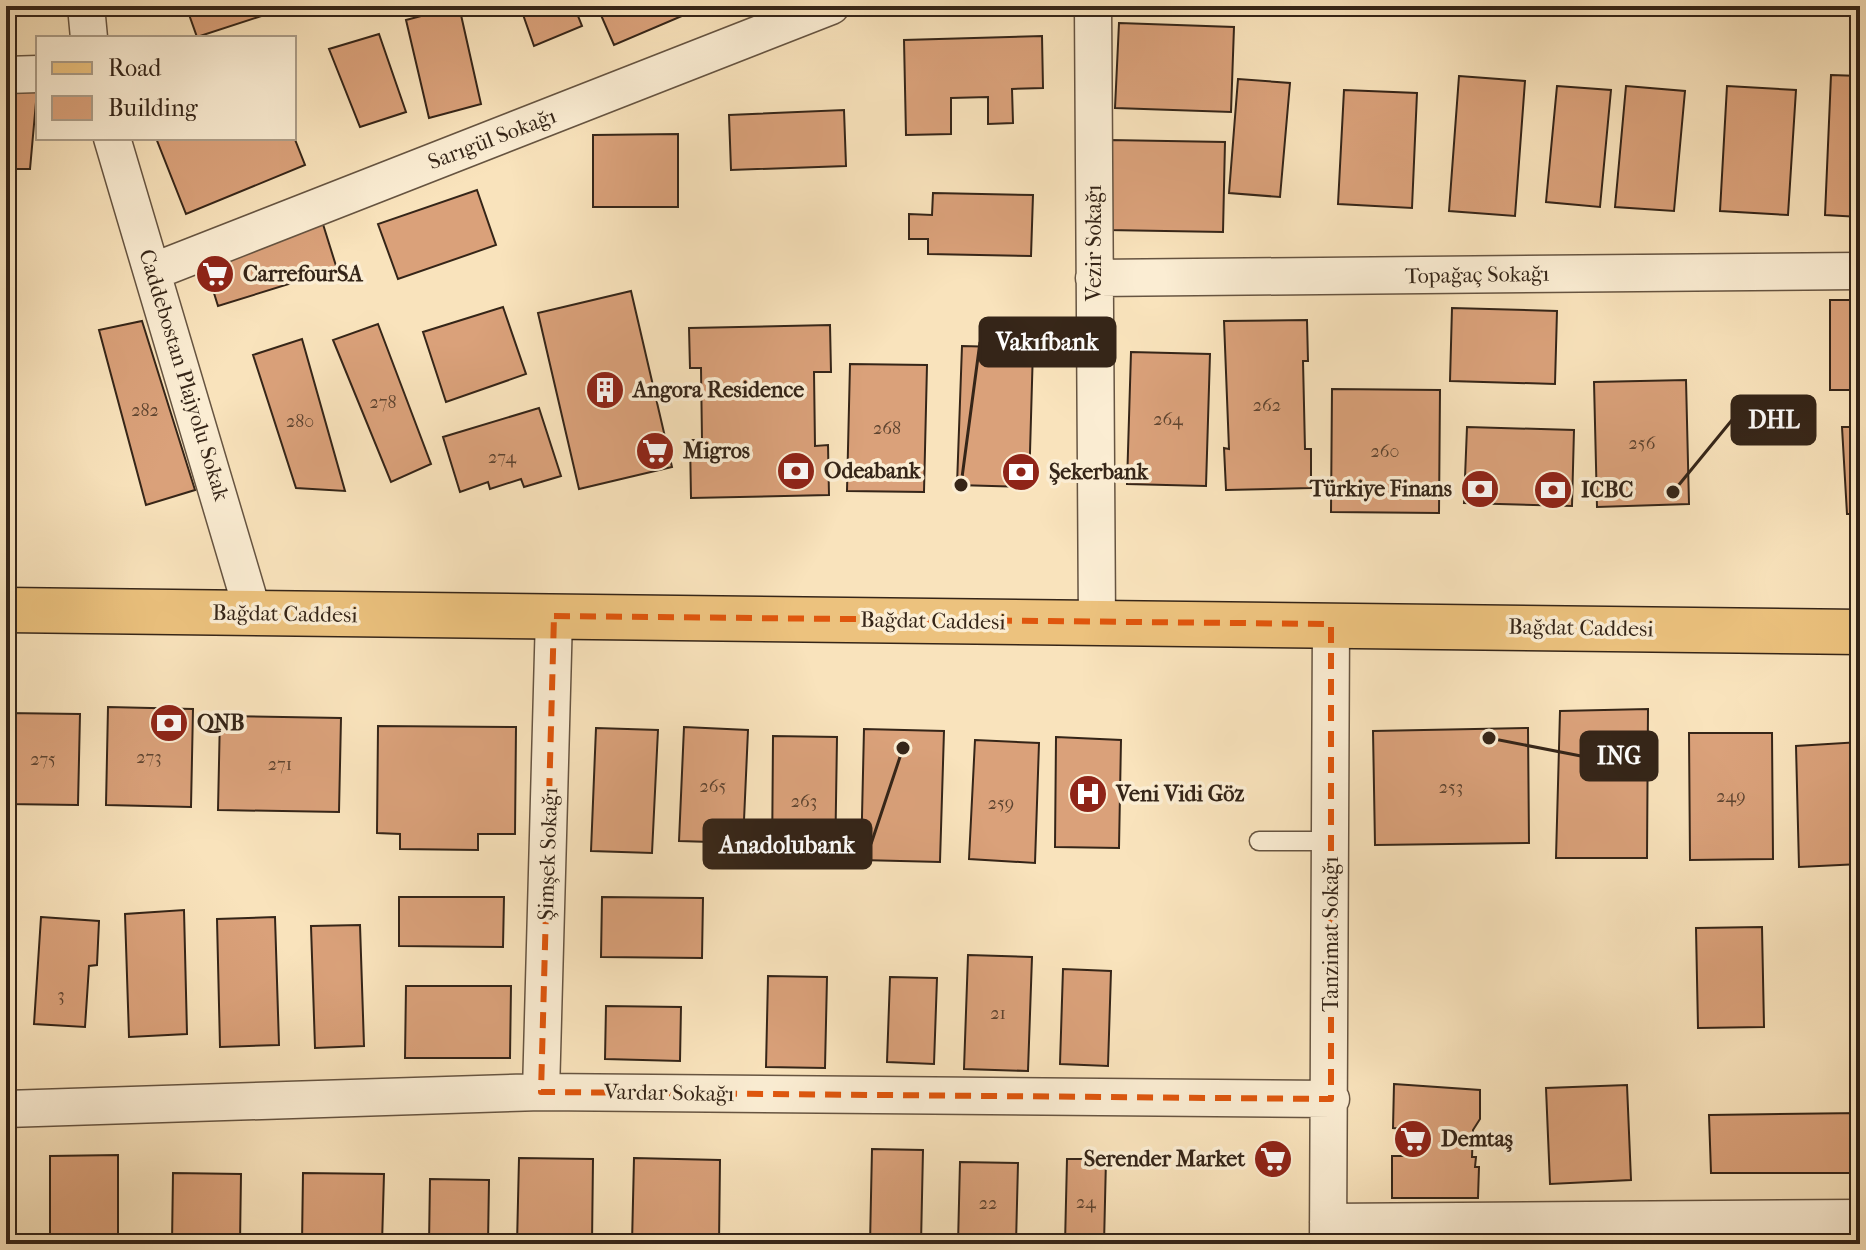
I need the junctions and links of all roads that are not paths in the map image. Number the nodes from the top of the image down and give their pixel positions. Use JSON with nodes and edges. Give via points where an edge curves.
{"nodes":[{"id":1,"x":86,"y":6,"type":"edge"},
{"id":2,"x":831,"y":6,"type":"edge"},
{"id":3,"x":1093,"y":6,"type":"edge"},
{"id":4,"x":89,"y":36,"type":"edge"},
{"id":5,"x":36,"y":74,"type":"edge"},
{"id":6,"x":6,"y":75,"type":"edge"},
{"id":7,"x":113,"y":140,"type":"edge"},
{"id":8,"x":1860,"y":271,"type":"edge"},
{"id":9,"x":152,"y":272,"type":"junction"},
{"id":10,"x":1094,"y":278,"type":"junction"},
{"id":11,"x":6,"y":610,"type":"edge"},
{"id":12,"x":253,"y":613,"type":"junction"},
{"id":13,"x":554,"y":616,"type":"junction"},
{"id":14,"x":1097,"y":623,"type":"junction"},
{"id":15,"x":1331,"y":624,"type":"junction"},
{"id":16,"x":1860,"y":632,"type":"edge"},
{"id":17,"x":1259,"y":841,"type":"dead end"},
{"id":18,"x":1331,"y":841,"type":"junction"},
{"id":19,"x":541,"y":1092,"type":"junction"},
{"id":20,"x":1331,"y":1099,"type":"junction"},
{"id":21,"x":6,"y":1109,"type":"edge"},
{"id":22,"x":1860,"y":1218,"type":"edge"},
{"id":23,"x":1328,"y":1233,"type":"edge"}],
"edges":[{"from":1,"to":4,"type":"street"},
{"from":2,"to":9,"type":"street","name":"Sarıgül Sokağı"},
{"from":3,"to":10,"type":"street","name":"Vezir Sokağı"},
{"from":5,"to":6,"type":"street"},
{"from":7,"to":9,"type":"street","name":"Caddebostan Plajyolu Sokak"},
{"from":8,"to":10,"type":"street","name":"Topağaç Sokağı"},
{"from":9,"to":12,"type":"street","name":"Caddebostan Plajyolu Sokak"},
{"from":10,"to":14,"type":"street","name":"Vezir Sokağı"},
{"from":11,"to":12,"type":"main road","name":"Bağdat Caddesi"},
{"from":12,"to":13,"type":"main road","name":"Bağdat Caddesi"},
{"from":13,"to":14,"type":"main road","name":"Bağdat Caddesi"},
{"from":13,"to":19,"type":"street","name":"Şimşek Sokağı"},
{"from":14,"to":15,"type":"main road","name":"Bağdat Caddesi"},
{"from":15,"to":16,"type":"main road","name":"Bağdat Caddesi"},
{"from":15,"to":18,"type":"street","name":"Tanzimat Sokağı"},
{"from":17,"to":18,"type":"lane"},
{"from":18,"to":20,"type":"street","name":"Tanzimat Sokağı"},
{"from":19,"to":20,"type":"street","name":"Vardar Sokağı"},
{"from":19,"to":21,"type":"street","name":"Vardar Sokağı"},
{"from":20,"to":23,"type":"street","name":"Tanzimat Sokağı"},
{"from":22,"to":23,"type":"street"}]}
